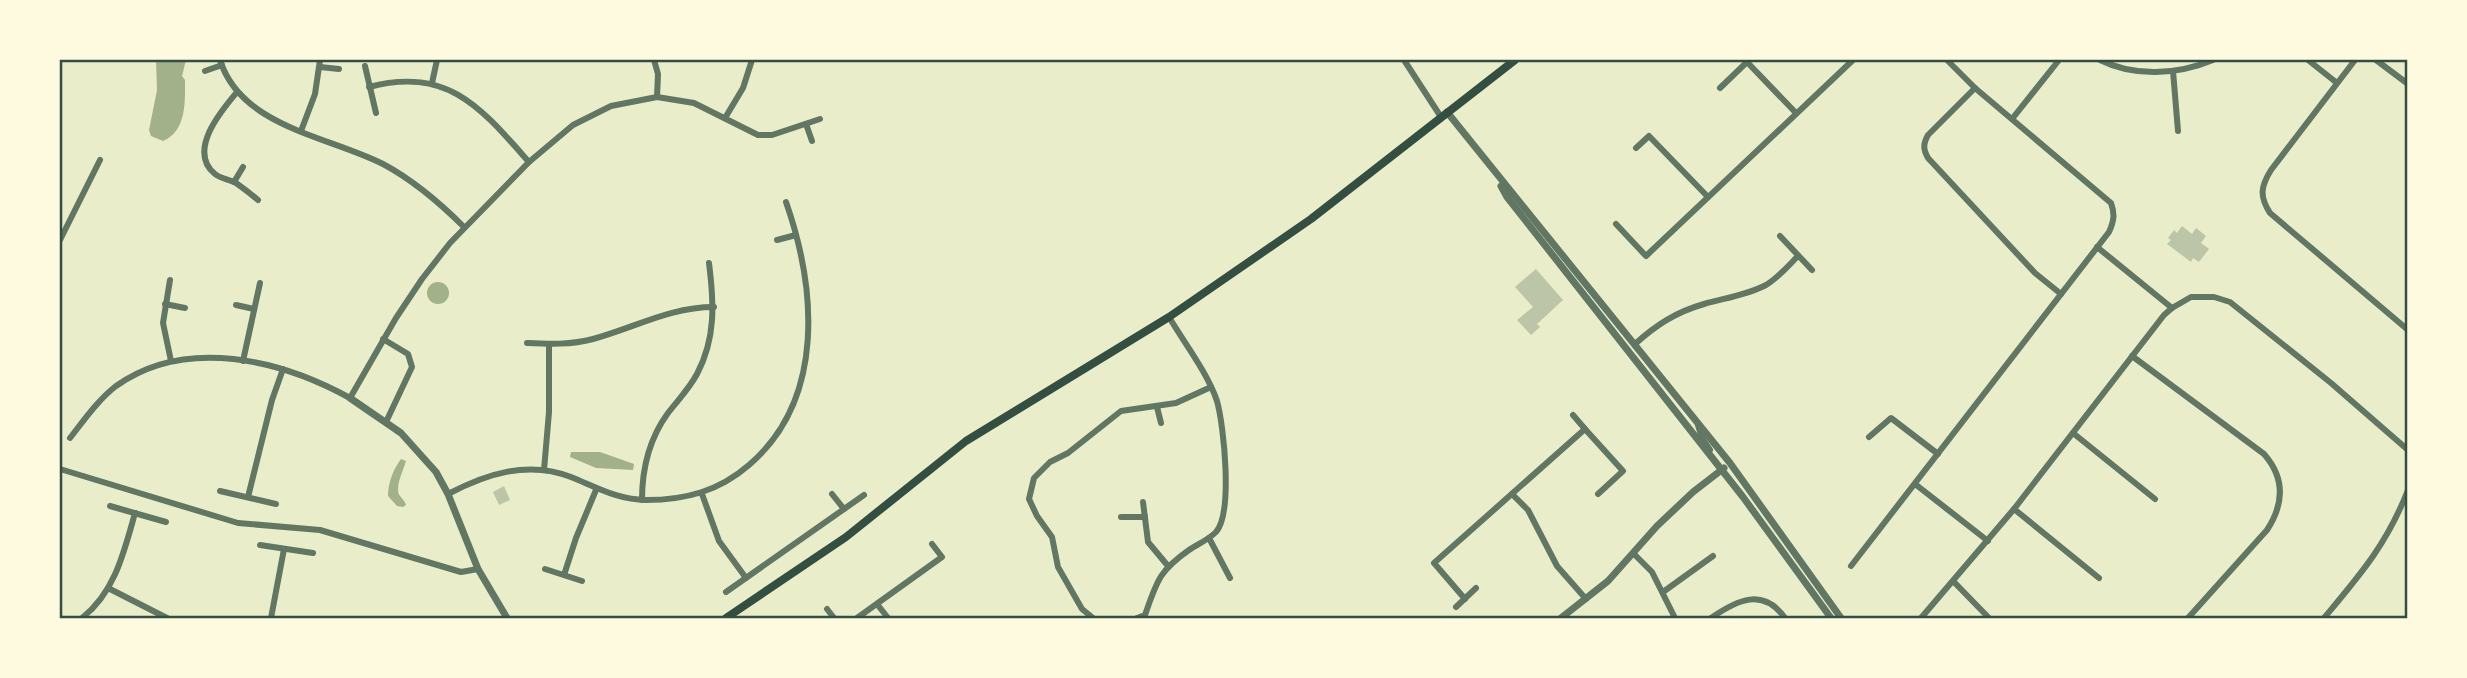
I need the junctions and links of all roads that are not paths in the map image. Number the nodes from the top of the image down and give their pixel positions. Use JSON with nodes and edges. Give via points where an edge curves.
{"nodes":[{"id":1,"x":437,"y":60,"type":"edge"},
{"id":2,"x":654,"y":60,"type":"edge"},
{"id":3,"x":752,"y":60,"type":"edge"},
{"id":4,"x":1404,"y":60,"type":"edge"},
{"id":5,"x":1515,"y":60,"type":"edge"},
{"id":6,"x":1853,"y":60,"type":"edge"},
{"id":7,"x":1947,"y":60,"type":"edge"},
{"id":8,"x":2059,"y":60,"type":"edge"},
{"id":9,"x":2100,"y":60,"type":"edge"},
{"id":10,"x":2213,"y":60,"type":"edge"},
{"id":11,"x":2308,"y":60,"type":"edge"},
{"id":12,"x":2355,"y":60,"type":"edge"},
{"id":13,"x":2376,"y":60,"type":"edge"},
{"id":14,"x":221,"y":62,"type":"edge"},
{"id":15,"x":320,"y":63,"type":"edge"},
{"id":16,"x":365,"y":66,"type":"dead end"},
{"id":17,"x":338,"y":69,"type":"dead end"},
{"id":18,"x":205,"y":71,"type":"dead end"},
{"id":19,"x":2173,"y":71,"type":"junction"},
{"id":20,"x":2337,"y":82,"type":"junction"},
{"id":21,"x":432,"y":83,"type":"junction"},
{"id":22,"x":2407,"y":84,"type":"edge"},
{"id":23,"x":369,"y":87,"type":"junction"},
{"id":24,"x":1720,"y":88,"type":"dead end"},
{"id":25,"x":1975,"y":88,"type":"junction"},
{"id":26,"x":237,"y":92,"type":"junction"},
{"id":27,"x":657,"y":97,"type":"junction"},
{"id":28,"x":376,"y":113,"type":"dead end"},
{"id":29,"x":1796,"y":113,"type":"junction"},
{"id":30,"x":1444,"y":115,"type":"junction"},
{"id":31,"x":725,"y":118,"type":"junction"},
{"id":32,"x":2012,"y":119,"type":"junction"},
{"id":33,"x":820,"y":120,"type":"dead end"},
{"id":34,"x":806,"y":124,"type":"junction"},
{"id":35,"x":302,"y":131,"type":"junction"},
{"id":36,"x":2178,"y":131,"type":"dead end"},
{"id":37,"x":812,"y":141,"type":"dead end"},
{"id":38,"x":1636,"y":148,"type":"dead end"},
{"id":39,"x":100,"y":160,"type":"dead end"},
{"id":40,"x":528,"y":162,"type":"junction"},
{"id":41,"x":243,"y":167,"type":"dead end"},
{"id":42,"x":1490,"y":167,"type":"junction"},
{"id":43,"x":234,"y":182,"type":"junction"},
{"id":44,"x":1708,"y":197,"type":"junction"},
{"id":45,"x":258,"y":200,"type":"dead end"},
{"id":46,"x":786,"y":202,"type":"dead end"},
{"id":47,"x":1616,"y":224,"type":"dead end"},
{"id":48,"x":464,"y":227,"type":"junction"},
{"id":49,"x":796,"y":235,"type":"junction"},
{"id":50,"x":1780,"y":236,"type":"dead end"},
{"id":51,"x":60,"y":240,"type":"edge"},
{"id":52,"x":777,"y":240,"type":"dead end"},
{"id":53,"x":2097,"y":247,"type":"junction"},
{"id":54,"x":1798,"y":256,"type":"junction"},
{"id":55,"x":709,"y":263,"type":"dead end"},
{"id":56,"x":1812,"y":270,"type":"dead end"},
{"id":57,"x":170,"y":280,"type":"dead end"},
{"id":58,"x":260,"y":283,"type":"dead end"},
{"id":59,"x":2061,"y":295,"type":"junction"},
{"id":60,"x":165,"y":304,"type":"junction"},
{"id":61,"x":236,"y":304,"type":"dead end"},
{"id":62,"x":714,"y":307,"type":"junction"},
{"id":63,"x":186,"y":308,"type":"dead end"},
{"id":64,"x":2172,"y":308,"type":"junction"},
{"id":65,"x":254,"y":309,"type":"junction"},
{"id":66,"x":1169,"y":317,"type":"junction"},
{"id":67,"x":2407,"y":330,"type":"edge"},
{"id":68,"x":383,"y":340,"type":"junction"},
{"id":69,"x":527,"y":343,"type":"dead end"},
{"id":70,"x":1622,"y":343,"type":"junction"},
{"id":71,"x":549,"y":344,"type":"junction"},
{"id":72,"x":1634,"y":344,"type":"junction"},
{"id":73,"x":2132,"y":356,"type":"junction"},
{"id":74,"x":1632,"y":357,"type":"junction"},
{"id":75,"x":172,"y":361,"type":"junction"},
{"id":76,"x":243,"y":361,"type":"junction"},
{"id":77,"x":283,"y":369,"type":"junction"},
{"id":78,"x":1211,"y":387,"type":"junction"},
{"id":79,"x":350,"y":398,"type":"junction"},
{"id":80,"x":1157,"y":407,"type":"junction"},
{"id":81,"x":1573,"y":415,"type":"dead end"},
{"id":82,"x":386,"y":422,"type":"junction"},
{"id":83,"x":1161,"y":423,"type":"dead end"},
{"id":84,"x":1698,"y":423,"type":"junction"},
{"id":85,"x":1585,"y":429,"type":"junction"},
{"id":86,"x":2073,"y":433,"type":"junction"},
{"id":87,"x":1870,"y":437,"type":"dead end"},
{"id":88,"x":70,"y":438,"type":"dead end"},
{"id":89,"x":2407,"y":450,"type":"edge"},
{"id":90,"x":1938,"y":454,"type":"junction"},
{"id":91,"x":1730,"y":463,"type":"junction"},
{"id":92,"x":60,"y":469,"type":"edge"},
{"id":93,"x":1722,"y":469,"type":"junction"},
{"id":94,"x":544,"y":470,"type":"junction"},
{"id":95,"x":1915,"y":484,"type":"junction"},
{"id":96,"x":596,"y":490,"type":"junction"},
{"id":97,"x":2407,"y":490,"type":"edge"},
{"id":98,"x":220,"y":491,"type":"dead end"},
{"id":99,"x":448,"y":494,"type":"junction"},
{"id":100,"x":702,"y":494,"type":"junction"},
{"id":101,"x":832,"y":494,"type":"dead end"},
{"id":102,"x":1512,"y":494,"type":"junction"},
{"id":103,"x":1598,"y":494,"type":"dead end"},
{"id":104,"x":864,"y":495,"type":"dead end"},
{"id":105,"x":248,"y":497,"type":"junction"},
{"id":106,"x":2155,"y":499,"type":"dead end"},
{"id":107,"x":642,"y":500,"type":"junction"},
{"id":108,"x":1143,"y":502,"type":"dead end"},
{"id":109,"x":276,"y":504,"type":"dead end"},
{"id":110,"x":110,"y":506,"type":"dead end"},
{"id":111,"x":844,"y":509,"type":"junction"},
{"id":112,"x":2014,"y":509,"type":"junction"},
{"id":113,"x":135,"y":513,"type":"junction"},
{"id":114,"x":1121,"y":517,"type":"dead end"},
{"id":115,"x":1145,"y":517,"type":"junction"},
{"id":116,"x":166,"y":522,"type":"dead end"},
{"id":117,"x":1209,"y":538,"type":"junction"},
{"id":118,"x":1988,"y":541,"type":"junction"},
{"id":119,"x":932,"y":544,"type":"dead end"},
{"id":120,"x":260,"y":545,"type":"dead end"},
{"id":121,"x":284,"y":549,"type":"junction"},
{"id":122,"x":1633,"y":552,"type":"junction"},
{"id":123,"x":313,"y":553,"type":"dead end"},
{"id":124,"x":1713,"y":556,"type":"dead end"},
{"id":125,"x":1168,"y":565,"type":"junction"},
{"id":126,"x":1851,"y":566,"type":"dead end"},
{"id":127,"x":478,"y":569,"type":"junction"},
{"id":128,"x":545,"y":569,"type":"dead end"},
{"id":129,"x":564,"y":575,"type":"junction"},
{"id":130,"x":746,"y":578,"type":"junction"},
{"id":131,"x":1230,"y":578,"type":"dead end"},
{"id":132,"x":2099,"y":578,"type":"dead end"},
{"id":133,"x":582,"y":581,"type":"dead end"},
{"id":134,"x":1954,"y":582,"type":"junction"},
{"id":135,"x":108,"y":588,"type":"junction"},
{"id":136,"x":1476,"y":588,"type":"dead end"},
{"id":137,"x":726,"y":592,"type":"dead end"},
{"id":138,"x":1664,"y":592,"type":"junction"},
{"id":139,"x":1465,"y":599,"type":"junction"},
{"id":140,"x":1586,"y":599,"type":"junction"},
{"id":141,"x":877,"y":604,"type":"junction"},
{"id":142,"x":1456,"y":607,"type":"dead end"},
{"id":143,"x":827,"y":609,"type":"dead end"},
{"id":144,"x":1982,"y":611,"type":"junction"},
{"id":145,"x":1147,"y":617,"type":"edge"},
{"id":146,"x":82,"y":618,"type":"edge"},
{"id":147,"x":167,"y":618,"type":"edge"},
{"id":148,"x":271,"y":618,"type":"edge"},
{"id":149,"x":507,"y":618,"type":"edge"},
{"id":150,"x":726,"y":618,"type":"edge"},
{"id":151,"x":834,"y":618,"type":"edge"},
{"id":152,"x":857,"y":618,"type":"edge"},
{"id":153,"x":888,"y":618,"type":"edge"},
{"id":154,"x":1093,"y":618,"type":"edge"},
{"id":155,"x":1137,"y":618,"type":"edge"},
{"id":156,"x":1561,"y":618,"type":"edge"},
{"id":157,"x":1675,"y":618,"type":"edge"},
{"id":158,"x":1711,"y":618,"type":"edge"},
{"id":159,"x":1785,"y":618,"type":"edge"},
{"id":160,"x":1831,"y":618,"type":"edge"},
{"id":161,"x":1841,"y":618,"type":"edge"},
{"id":162,"x":1921,"y":618,"type":"edge"},
{"id":163,"x":1976,"y":618,"type":"edge"},
{"id":164,"x":1989,"y":618,"type":"edge"},
{"id":165,"x":2188,"y":618,"type":"edge"},
{"id":166,"x":2324,"y":618,"type":"edge"}],
"edges":[{"from":1,"to":21,"type":"street"},
{"from":2,"to":27,"type":"street"},
{"from":3,"to":31,"type":"street","via":[[743,88]]},
{"from":4,"to":30,"type":"street"},
{"from":5,"to":30,"type":"main road"},
{"from":6,"to":29,"type":"street"},
{"from":7,"to":25,"type":"street"},
{"from":8,"to":32,"type":"street"},
{"from":9,"to":19,"type":"street","via":[[2133,70]]},
{"from":10,"to":19,"type":"street"},
{"from":11,"to":20,"type":"street"},
{"from":12,"to":20,"type":"street"},
{"from":13,"to":22,"type":"street"},
{"from":14,"to":18,"type":"street"},
{"from":14,"to":26,"type":"street"},
{"from":15,"to":17,"type":"street"},
{"from":15,"to":35,"type":"street"},
{"from":16,"to":23,"type":"street"},
{"from":19,"to":36,"type":"street"},
{"from":20,"to":67,"type":"street","via":[[2271,170],[2261,194],[2270,213]]},
{"from":21,"to":23,"type":"street","via":[[408,81]]},
{"from":21,"to":40,"type":"street","via":[[477,106]]},
{"from":23,"to":28,"type":"street"},
{"from":24,"to":29,"type":"street","via":[[1747,62]]},
{"from":25,"to":32,"type":"street"},
{"from":25,"to":59,"type":"street","via":[[1928,135],[1923,150],[2035,273]]},
{"from":26,"to":35,"type":"street"},
{"from":26,"to":43,"type":"street","via":[[215,122],[205,153],[212,171]]},
{"from":27,"to":31,"type":"street","via":[[694,103]]},
{"from":27,"to":40,"type":"street","via":[[624,102],[591,115]]},
{"from":29,"to":44,"type":"street"},
{"from":30,"to":42,"type":"street"},
{"from":30,"to":66,"type":"main road","via":[[1311,219]]},
{"from":31,"to":34,"type":"street","via":[[758,135]]},
{"from":32,"to":53,"type":"street","via":[[2111,203],[2114,221]]},
{"from":33,"to":34,"type":"street"},
{"from":34,"to":37,"type":"street"},
{"from":35,"to":48,"type":"street","via":[[397,172]]},
{"from":38,"to":44,"type":"street","via":[[1650,136]]},
{"from":39,"to":51,"type":"street"},
{"from":40,"to":48,"type":"street"},
{"from":41,"to":43,"type":"street"},
{"from":42,"to":70,"type":"street","via":[[1507,197]]},
{"from":42,"to":72,"type":"street"},
{"from":43,"to":45,"type":"street"},
{"from":44,"to":47,"type":"street","via":[[1646,256]]},
{"from":46,"to":49,"type":"street"},
{"from":48,"to":68,"type":"street","via":[[422,279]]},
{"from":49,"to":52,"type":"street"},
{"from":49,"to":100,"type":"street","via":[[808,339],[800,391],[766,450],[731,479]]},
{"from":50,"to":54,"type":"street"},
{"from":53,"to":59,"type":"street"},
{"from":53,"to":64,"type":"street"},
{"from":54,"to":56,"type":"street"},
{"from":54,"to":72,"type":"street","via":[[1768,284],[1676,313]]},
{"from":55,"to":62,"type":"street"},
{"from":57,"to":60,"type":"street"},
{"from":58,"to":65,"type":"street"},
{"from":59,"to":90,"type":"street"},
{"from":60,"to":63,"type":"street"},
{"from":60,"to":75,"type":"street","via":[[164,332]]},
{"from":61,"to":65,"type":"street"},
{"from":62,"to":71,"type":"street","via":[[670,312],[591,340]]},
{"from":62,"to":107,"type":"street","via":[[701,365],[648,452]]},
{"from":64,"to":73,"type":"street"},
{"from":64,"to":89,"type":"street","via":[[2190,297],[2221,299],[2239,307]]},
{"from":65,"to":76,"type":"street"},
{"from":66,"to":78,"type":"street"},
{"from":66,"to":150,"type":"main road","via":[[966,441],[845,537]]},
{"from":68,"to":79,"type":"street"},
{"from":68,"to":82,"type":"street","via":[[408,354],[412,367]]},
{"from":69,"to":71,"type":"street"},
{"from":70,"to":72,"type":"street"},
{"from":70,"to":74,"type":"street"},
{"from":71,"to":94,"type":"street"},
{"from":72,"to":74,"type":"street"},
{"from":72,"to":84,"type":"street"},
{"from":73,"to":86,"type":"street"},
{"from":73,"to":165,"type":"street","via":[[2264,454],[2281,487],[2281,499],[2267,530]]},
{"from":74,"to":93,"type":"street"},
{"from":75,"to":76,"type":"street"},
{"from":75,"to":88,"type":"street","via":[[114,388]]},
{"from":76,"to":77,"type":"street"},
{"from":77,"to":79,"type":"street"},
{"from":77,"to":105,"type":"street"},
{"from":78,"to":80,"type":"street"},
{"from":78,"to":117,"type":"street","via":[[1220,416],[1227,489],[1222,520]]},
{"from":79,"to":82,"type":"street"},
{"from":80,"to":83,"type":"street"},
{"from":80,"to":154,"type":"street","via":[[1121,411],[1110,418],[1041,469],[1030,489],[1029,499],[1052,537],[1058,567],[1082,609]]},
{"from":81,"to":85,"type":"street"},
{"from":82,"to":99,"type":"street","via":[[430,463]]},
{"from":84,"to":91,"type":"street"},
{"from":84,"to":93,"type":"street"},
{"from":85,"to":102,"type":"street"},
{"from":85,"to":103,"type":"street","via":[[1623,471]]},
{"from":86,"to":106,"type":"street"},
{"from":86,"to":112,"type":"street"},
{"from":87,"to":90,"type":"street","via":[[1891,418]]},
{"from":90,"to":95,"type":"street"},
{"from":91,"to":93,"type":"street"},
{"from":91,"to":161,"type":"street"},
{"from":92,"to":127,"type":"street","via":[[244,525],[316,530],[461,572]]},
{"from":93,"to":122,"type":"street"},
{"from":93,"to":160,"type":"street"},
{"from":94,"to":96,"type":"street"},
{"from":94,"to":99,"type":"street","via":[[495,473]]},
{"from":95,"to":118,"type":"street"},
{"from":95,"to":126,"type":"street"},
{"from":96,"to":107,"type":"street"},
{"from":96,"to":129,"type":"street"},
{"from":97,"to":166,"type":"street","via":[[2384,543]]},
{"from":98,"to":105,"type":"street"},
{"from":99,"to":127,"type":"street"},
{"from":100,"to":107,"type":"street"},
{"from":100,"to":130,"type":"street","via":[[719,541]]},
{"from":101,"to":111,"type":"street"},
{"from":102,"to":139,"type":"street","via":[[1434,564]]},
{"from":102,"to":140,"type":"street","via":[[1528,510],[1557,566]]},
{"from":104,"to":111,"type":"street"},
{"from":105,"to":109,"type":"street"},
{"from":108,"to":115,"type":"street"},
{"from":110,"to":113,"type":"street"},
{"from":111,"to":130,"type":"street"},
{"from":112,"to":118,"type":"street"},
{"from":112,"to":132,"type":"street"},
{"from":113,"to":116,"type":"street"},
{"from":113,"to":135,"type":"street","via":[[120,566]]},
{"from":114,"to":115,"type":"street"},
{"from":115,"to":125,"type":"street","via":[[1148,542]]},
{"from":117,"to":125,"type":"street"},
{"from":117,"to":131,"type":"street"},
{"from":118,"to":134,"type":"street"},
{"from":119,"to":141,"type":"street","via":[[942,557]]},
{"from":120,"to":121,"type":"street"},
{"from":121,"to":123,"type":"street"},
{"from":121,"to":148,"type":"street"},
{"from":122,"to":138,"type":"street"},
{"from":122,"to":140,"type":"street"},
{"from":124,"to":138,"type":"street"},
{"from":125,"to":145,"type":"street"},
{"from":127,"to":149,"type":"street"},
{"from":128,"to":129,"type":"street"},
{"from":129,"to":133,"type":"street"},
{"from":130,"to":137,"type":"street"},
{"from":134,"to":144,"type":"street"},
{"from":134,"to":162,"type":"street"},
{"from":135,"to":146,"type":"street"},
{"from":135,"to":147,"type":"street"},
{"from":136,"to":139,"type":"street"},
{"from":138,"to":157,"type":"street"},
{"from":139,"to":142,"type":"street"},
{"from":140,"to":156,"type":"street"},
{"from":141,"to":152,"type":"street"},
{"from":141,"to":153,"type":"street"},
{"from":143,"to":151,"type":"street"},
{"from":144,"to":163,"type":"street"},
{"from":144,"to":164,"type":"street"},
{"from":145,"to":155,"type":"street"},
{"from":158,"to":159,"type":"street","via":[[1746,600],[1766,601]]}]}
